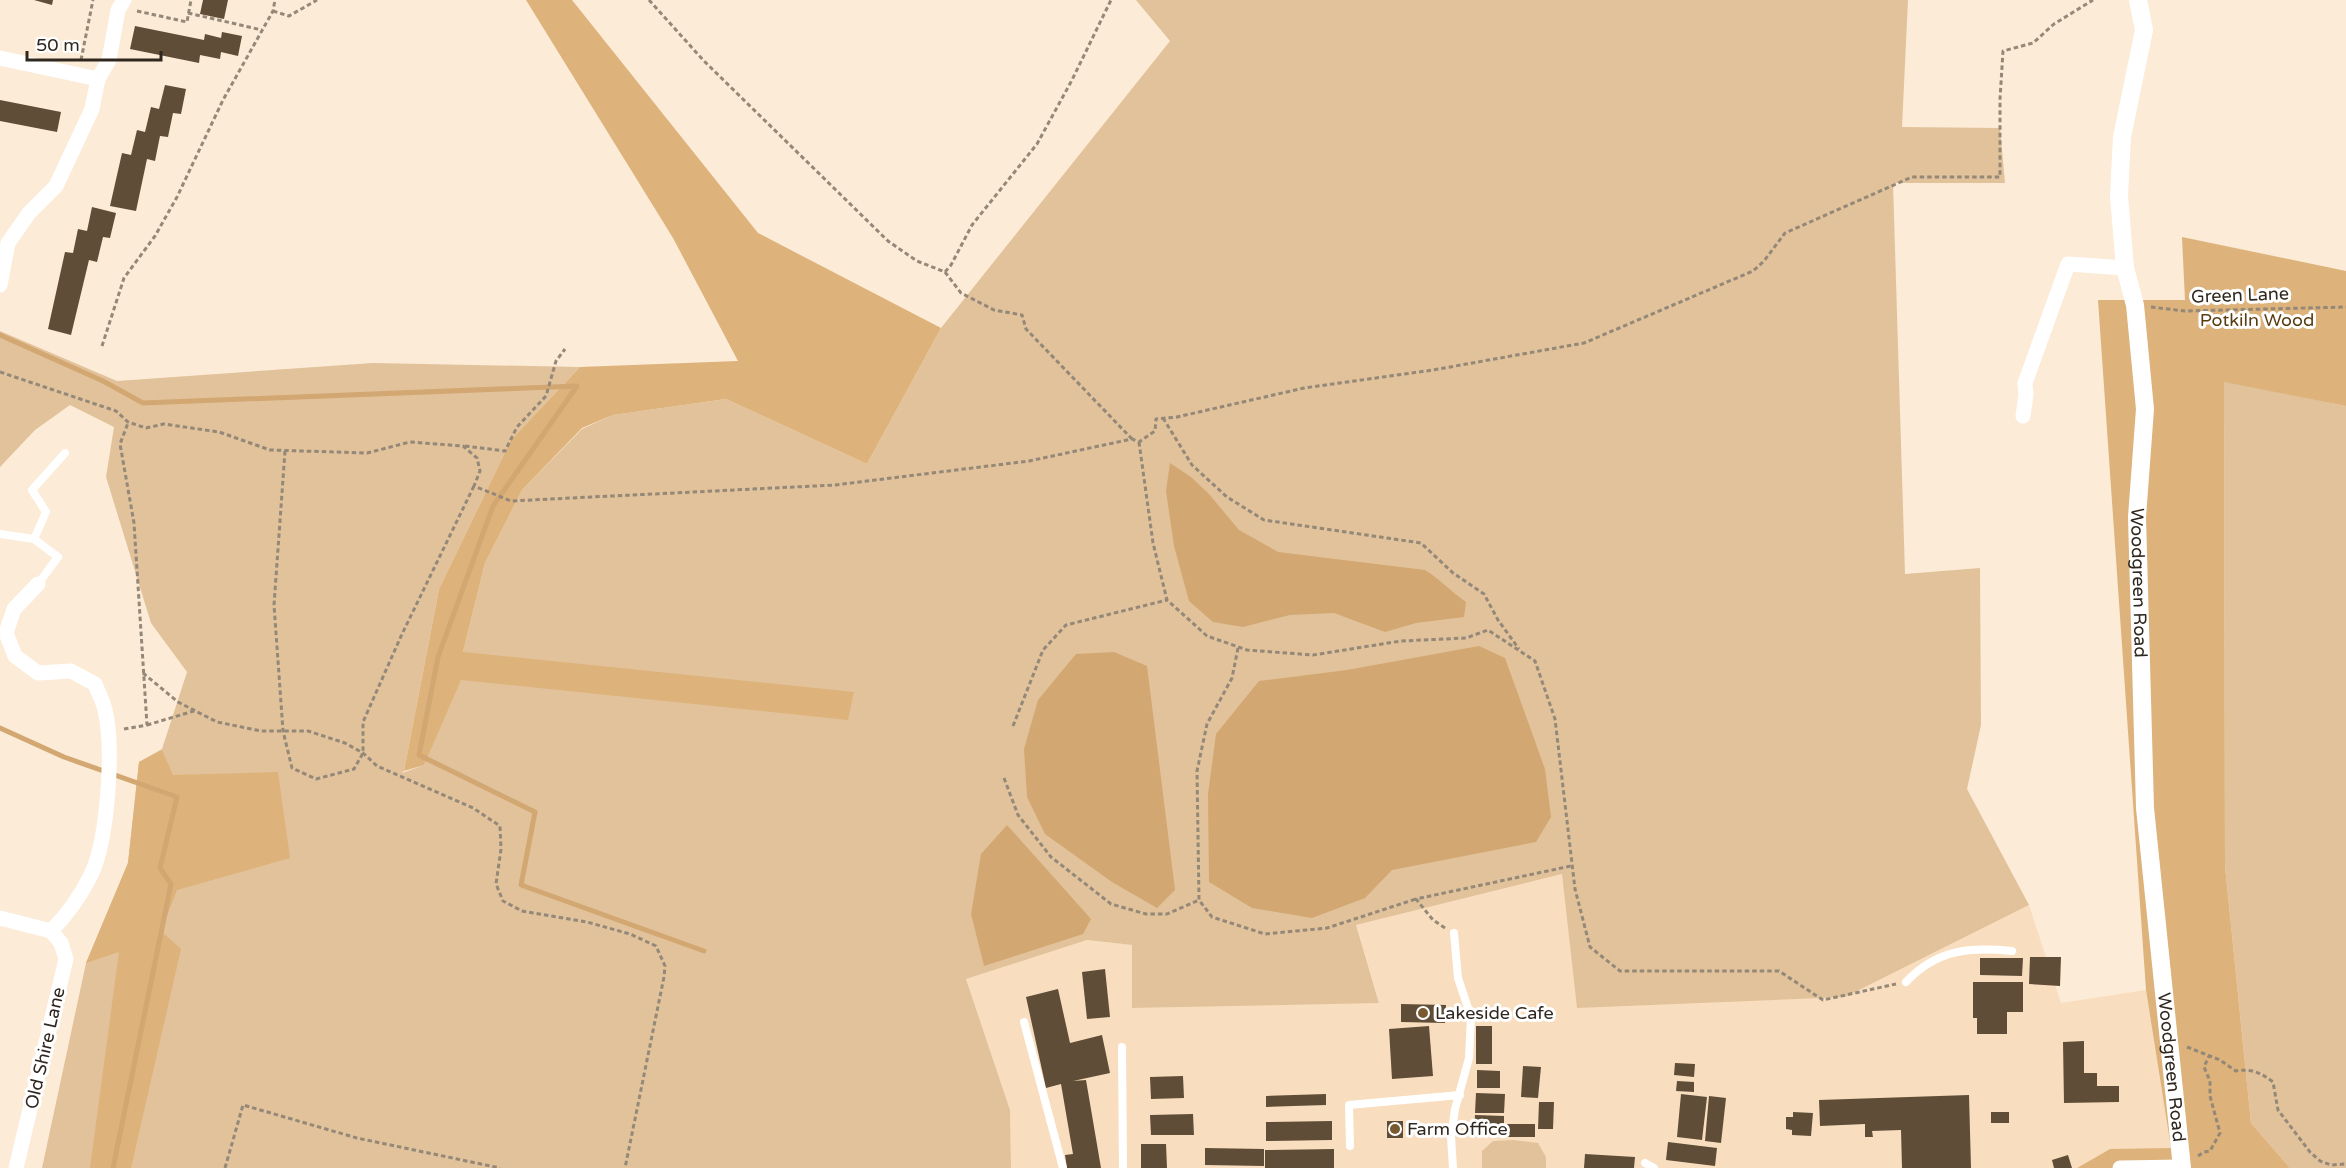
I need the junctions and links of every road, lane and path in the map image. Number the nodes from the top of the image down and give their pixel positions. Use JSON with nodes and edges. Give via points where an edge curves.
{"nodes":[{"id":1,"x":93,"y":0,"type":"edge"},
{"id":2,"x":191,"y":0,"type":"edge"},
{"id":3,"x":275,"y":0,"type":"edge"},
{"id":4,"x":317,"y":0,"type":"edge"},
{"id":5,"x":649,"y":0,"type":"edge"},
{"id":6,"x":1111,"y":0,"type":"edge"},
{"id":7,"x":2093,"y":0,"type":"edge"},
{"id":8,"x":2138,"y":0,"type":"edge"},
{"id":9,"x":123,"y":2,"type":"edge"},
{"id":10,"x":273,"y":11,"type":"junction"},
{"id":11,"x":188,"y":14,"type":"junction"},
{"id":12,"x":262,"y":30,"type":"junction"},
{"id":13,"x":0,"y":58,"type":"edge"},
{"id":14,"x":79,"y":74,"type":"junction"},
{"id":15,"x":98,"y":79,"type":"junction"},
{"id":16,"x":2125,"y":268,"type":"junction"},
{"id":17,"x":945,"y":272,"type":"junction"},
{"id":18,"x":0,"y":285,"type":"edge"},
{"id":19,"x":2135,"y":305,"type":"junction"},
{"id":20,"x":2346,"y":307,"type":"edge"},
{"id":21,"x":102,"y":346,"type":"dead end"},
{"id":22,"x":565,"y":349,"type":"dead end"},
{"id":23,"x":0,"y":372,"type":"edge"},
{"id":24,"x":2024,"y":416,"type":"dead end"},
{"id":25,"x":1163,"y":418,"type":"junction"},
{"id":26,"x":128,"y":422,"type":"junction"},
{"id":27,"x":1132,"y":439,"type":"junction"},
{"id":28,"x":1139,"y":442,"type":"junction"},
{"id":29,"x":464,"y":446,"type":"junction"},
{"id":30,"x":285,"y":451,"type":"junction"},
{"id":31,"x":65,"y":453,"type":"dead end"},
{"id":32,"x":474,"y":486,"type":"junction"},
{"id":33,"x":0,"y":534,"type":"edge"},
{"id":34,"x":34,"y":539,"type":"junction"},
{"id":35,"x":38,"y":584,"type":"joint"},
{"id":36,"x":1167,"y":600,"type":"junction"},
{"id":37,"x":1238,"y":648,"type":"junction"},
{"id":38,"x":1521,"y":651,"type":"junction"},
{"id":39,"x":142,"y":672,"type":"junction"},
{"id":40,"x":196,"y":711,"type":"junction"},
{"id":41,"x":147,"y":725,"type":"junction"},
{"id":42,"x":1013,"y":726,"type":"dead end"},
{"id":43,"x":284,"y":731,"type":"junction"},
{"id":44,"x":107,"y":733,"type":"junction"},
{"id":45,"x":363,"y":753,"type":"junction"},
{"id":46,"x":1004,"y":778,"type":"dead end"},
{"id":47,"x":1572,"y":866,"type":"junction"},
{"id":48,"x":1416,"y":899,"type":"junction"},
{"id":49,"x":1199,"y":900,"type":"junction"},
{"id":50,"x":0,"y":918,"type":"edge"},
{"id":51,"x":51,"y":931,"type":"junction"},
{"id":52,"x":1454,"y":933,"type":"joint"},
{"id":53,"x":2012,"y":951,"type":"dead end"},
{"id":54,"x":1906,"y":982,"type":"joint"},
{"id":55,"x":1024,"y":1022,"type":"dead end"},
{"id":56,"x":1122,"y":1047,"type":"dead end"},
{"id":57,"x":2170,"y":1049,"type":"junction"},
{"id":58,"x":2209,"y":1056,"type":"junction"},
{"id":59,"x":1460,"y":1095,"type":"junction"},
{"id":60,"x":1350,"y":1146,"type":"dead end"},
{"id":61,"x":1646,"y":1163,"type":"dead end"},
{"id":62,"x":2346,"y":1164,"type":"edge"},
{"id":63,"x":2182,"y":1166,"type":"edge"},
{"id":64,"x":16,"y":1168,"type":"edge"},
{"id":65,"x":225,"y":1168,"type":"edge"},
{"id":66,"x":500,"y":1168,"type":"edge"},
{"id":67,"x":625,"y":1168,"type":"edge"},
{"id":68,"x":1064,"y":1168,"type":"edge"},
{"id":69,"x":1123,"y":1168,"type":"edge"},
{"id":70,"x":1453,"y":1168,"type":"edge"},
{"id":71,"x":1654,"y":1168,"type":"edge"},
{"id":72,"x":2120,"y":1168,"type":"edge"}],
"edges":[{"from":1,"to":14,"type":"path"},
{"from":2,"to":11,"type":"path"},
{"from":3,"to":10,"type":"path"},
{"from":4,"to":10,"type":"path","via":[[289,16]]},
{"from":5,"to":17,"type":"path","via":[[704,61],[888,241],[918,261]]},
{"from":6,"to":17,"type":"path","via":[[1037,144],[972,225]]},
{"from":7,"to":25,"type":"path","via":[[2054,24],[2033,43],[2004,51],[2000,177],[1912,177],[1785,233],[1753,272],[1584,343],[1304,388]]},
{"from":8,"to":16,"type":"street","name":"Woodgreen Road","via":[[2144,30],[2122,137],[2119,196]]},
{"from":9,"to":11,"type":"path","via":[[137,11],[187,21]]},
{"from":9,"to":15,"type":"street","via":[[109,60]]},
{"from":10,"to":12,"type":"path"},
{"from":11,"to":12,"type":"path"},
{"from":12,"to":21,"type":"path","via":[[223,100],[177,197],[124,278]]},
{"from":13,"to":14,"type":"street"},
{"from":14,"to":15,"type":"street"},
{"from":15,"to":18,"type":"street","via":[[92,109],[56,186],[29,213],[8,243]]},
{"from":16,"to":19,"type":"street","name":"Woodgreen Road"},
{"from":16,"to":24,"type":"street","via":[[2068,264],[2025,383]]},
{"from":17,"to":27,"type":"path","via":[[961,292],[994,310],[1022,315],[1026,329]]},
{"from":19,"to":20,"type":"path","name":"Green Lane","via":[[2185,311]]},
{"from":19,"to":57,"type":"street","name":"Woodgreen Road","via":[[2145,409],[2137,518],[2145,808]]},
{"from":22,"to":29,"type":"path","via":[[556,361],[546,396],[517,427],[506,451]]},
{"from":23,"to":26,"type":"path","via":[[116,411]]},
{"from":25,"to":28,"type":"path","via":[[1156,419],[1155,431]]},
{"from":25,"to":38,"type":"path","via":[[1192,465],[1227,497],[1264,520],[1421,543],[1453,573],[1484,594]]},
{"from":26,"to":30,"type":"path","via":[[146,428],[164,424],[219,432],[270,450]]},
{"from":26,"to":39,"type":"path","via":[[120,444],[134,523]]},
{"from":27,"to":28,"type":"path"},
{"from":27,"to":32,"type":"path","via":[[1029,461],[835,485],[511,501]]},
{"from":28,"to":36,"type":"path","via":[[1153,543]]},
{"from":29,"to":30,"type":"path","via":[[410,442],[367,453]]},
{"from":29,"to":32,"type":"path","via":[[477,458],[480,471]]},
{"from":30,"to":43,"type":"path","via":[[274,605]]},
{"from":31,"to":34,"type":"lane","via":[[32,490],[46,512]]},
{"from":32,"to":45,"type":"path","via":[[363,722]]},
{"from":33,"to":34,"type":"lane"},
{"from":34,"to":35,"type":"lane","via":[[58,557]]},
{"from":35,"to":44,"type":"street","via":[[14,609],[6,633],[15,656],[38,672],[71,671],[95,684],[105,710]]},
{"from":36,"to":37,"type":"path","via":[[1207,636]]},
{"from":36,"to":42,"type":"path","via":[[1066,626],[1043,650]]},
{"from":37,"to":38,"type":"path","via":[[1313,655],[1401,641],[1466,638],[1488,630]]},
{"from":37,"to":49,"type":"path","via":[[1232,678],[1207,724],[1197,771]]},
{"from":38,"to":47,"type":"path","via":[[1535,661],[1555,719]]},
{"from":39,"to":40,"type":"path","via":[[178,702]]},
{"from":39,"to":41,"type":"path"},
{"from":40,"to":41,"type":"path"},
{"from":40,"to":43,"type":"path","via":[[218,722],[261,731]]},
{"from":41,"to":44,"type":"path"},
{"from":43,"to":45,"type":"path","via":[[308,731]]},
{"from":43,"to":45,"type":"path","via":[[292,768],[316,779],[354,769]]},
{"from":44,"to":51,"type":"street","via":[[108,785],[103,830],[92,872],[79,896]]},
{"from":45,"to":67,"type":"path","via":[[377,766],[473,808],[500,826],[496,884],[503,901],[522,911],[587,922],[656,946],[665,966],[664,977]]},
{"from":46,"to":49,"type":"path","via":[[1018,815],[1051,857],[1111,904],[1146,914],[1167,914]]},
{"from":47,"to":48,"type":"path"},
{"from":47,"to":54,"type":"path","via":[[1590,946],[1620,971],[1779,971],[1823,1000]]},
{"from":48,"to":49,"type":"path","via":[[1327,928],[1265,934],[1212,917]]},
{"from":48,"to":52,"type":"path","via":[[1432,920]]},
{"from":50,"to":51,"type":"street"},
{"from":51,"to":64,"type":"street","name":"Old Shire Lane","via":[[61,943],[66,959]]},
{"from":52,"to":59,"type":"lane","via":[[1458,978],[1471,1017],[1469,1058]]},
{"from":53,"to":54,"type":"lane","via":[[1965,950],[1933,961]]},
{"from":55,"to":68,"type":"lane"},
{"from":56,"to":69,"type":"lane"},
{"from":57,"to":58,"type":"path","via":[[2188,1047]]},
{"from":57,"to":63,"type":"street","name":"Woodgreen Road"},
{"from":58,"to":62,"type":"path","via":[[2236,1071],[2252,1069],[2273,1082],[2278,1110],[2310,1152],[2331,1165]]},
{"from":58,"to":63,"type":"path","via":[[2204,1067],[2220,1133],[2210,1151]]},
{"from":59,"to":60,"type":"lane","via":[[1349,1105]]},
{"from":59,"to":70,"type":"lane","via":[[1451,1137]]},
{"from":61,"to":71,"type":"lane"},
{"from":63,"to":72,"type":"street"},
{"from":65,"to":66,"type":"path","via":[[243,1105],[357,1138]]}]}
